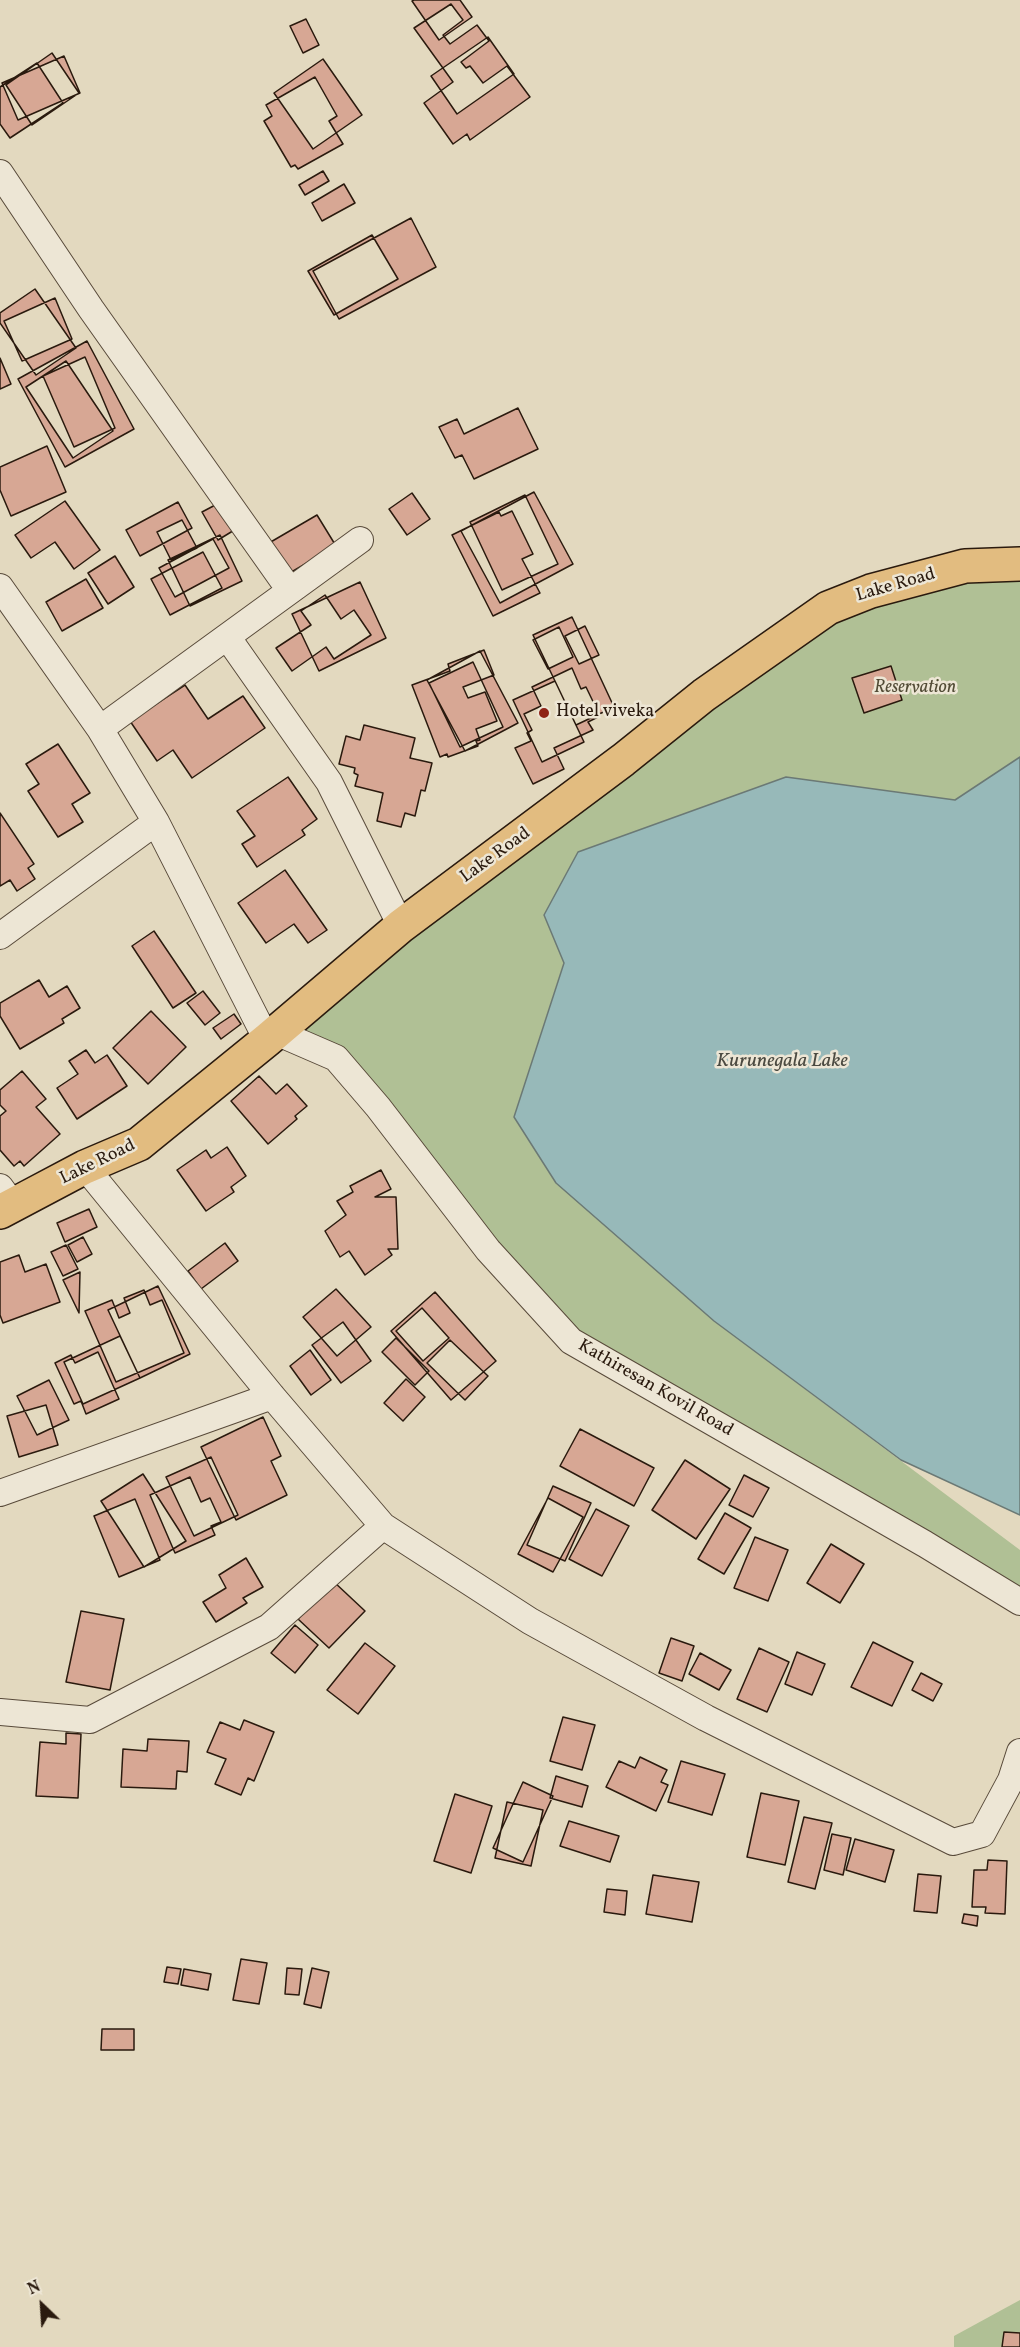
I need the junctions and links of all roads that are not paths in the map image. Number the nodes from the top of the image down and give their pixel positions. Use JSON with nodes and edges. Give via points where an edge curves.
{"nodes":[{"id":1,"x":0,"y":173,"type":"edge"},
{"id":2,"x":360,"y":540,"type":"dead end"},
{"id":3,"x":1020,"y":564,"type":"edge"},
{"id":4,"x":0,"y":587,"type":"edge"},
{"id":5,"x":289,"y":589,"type":"junction"},
{"id":6,"x":228,"y":638,"type":"junction"},
{"id":7,"x":99,"y":729,"type":"junction"},
{"id":8,"x":156,"y":822,"type":"junction"},
{"id":9,"x":401,"y":926,"type":"junction"},
{"id":10,"x":0,"y":936,"type":"edge"},
{"id":11,"x":272,"y":1036,"type":"junction"},
{"id":12,"x":85,"y":1167,"type":"junction"},
{"id":13,"x":4,"y":1201,"type":"edge"},
{"id":14,"x":272,"y":1396,"type":"junction"},
{"id":15,"x":0,"y":1493,"type":"edge"},
{"id":16,"x":382,"y":1526,"type":"junction"},
{"id":17,"x":1020,"y":1602,"type":"edge"},
{"id":18,"x":0,"y":1712,"type":"edge"},
{"id":19,"x":1020,"y":1752,"type":"edge"}],
"edges":[{"from":1,"to":5,"type":"street"},
{"from":2,"to":5,"type":"street"},
{"from":3,"to":9,"type":"main road","name":"Lake Road","via":[[965,566],[871,591],[828,609],[704,694],[615,767]]},
{"from":4,"to":7,"type":"street"},
{"from":5,"to":6,"type":"street"},
{"from":6,"to":7,"type":"street"},
{"from":6,"to":9,"type":"street","via":[[329,782]]},
{"from":7,"to":8,"type":"street"},
{"from":8,"to":10,"type":"street"},
{"from":8,"to":11,"type":"street"},
{"from":9,"to":11,"type":"main road","name":"Lake Road"},
{"from":11,"to":12,"type":"main road","name":"Lake Road","via":[[139,1144]]},
{"from":11,"to":17,"type":"street","name":"Kathiresan Kovil Road","via":[[336,1058],[488,1250],[571,1341]]},
{"from":12,"to":13,"type":"main road","name":"Lake Road"},
{"from":12,"to":14,"type":"street"},
{"from":14,"to":15,"type":"street"},
{"from":14,"to":16,"type":"street"},
{"from":16,"to":18,"type":"street","via":[[269,1627],[90,1720]]},
{"from":16,"to":19,"type":"street","via":[[530,1621],[706,1718],[953,1842],[982,1834],[1011,1780]]}]}
